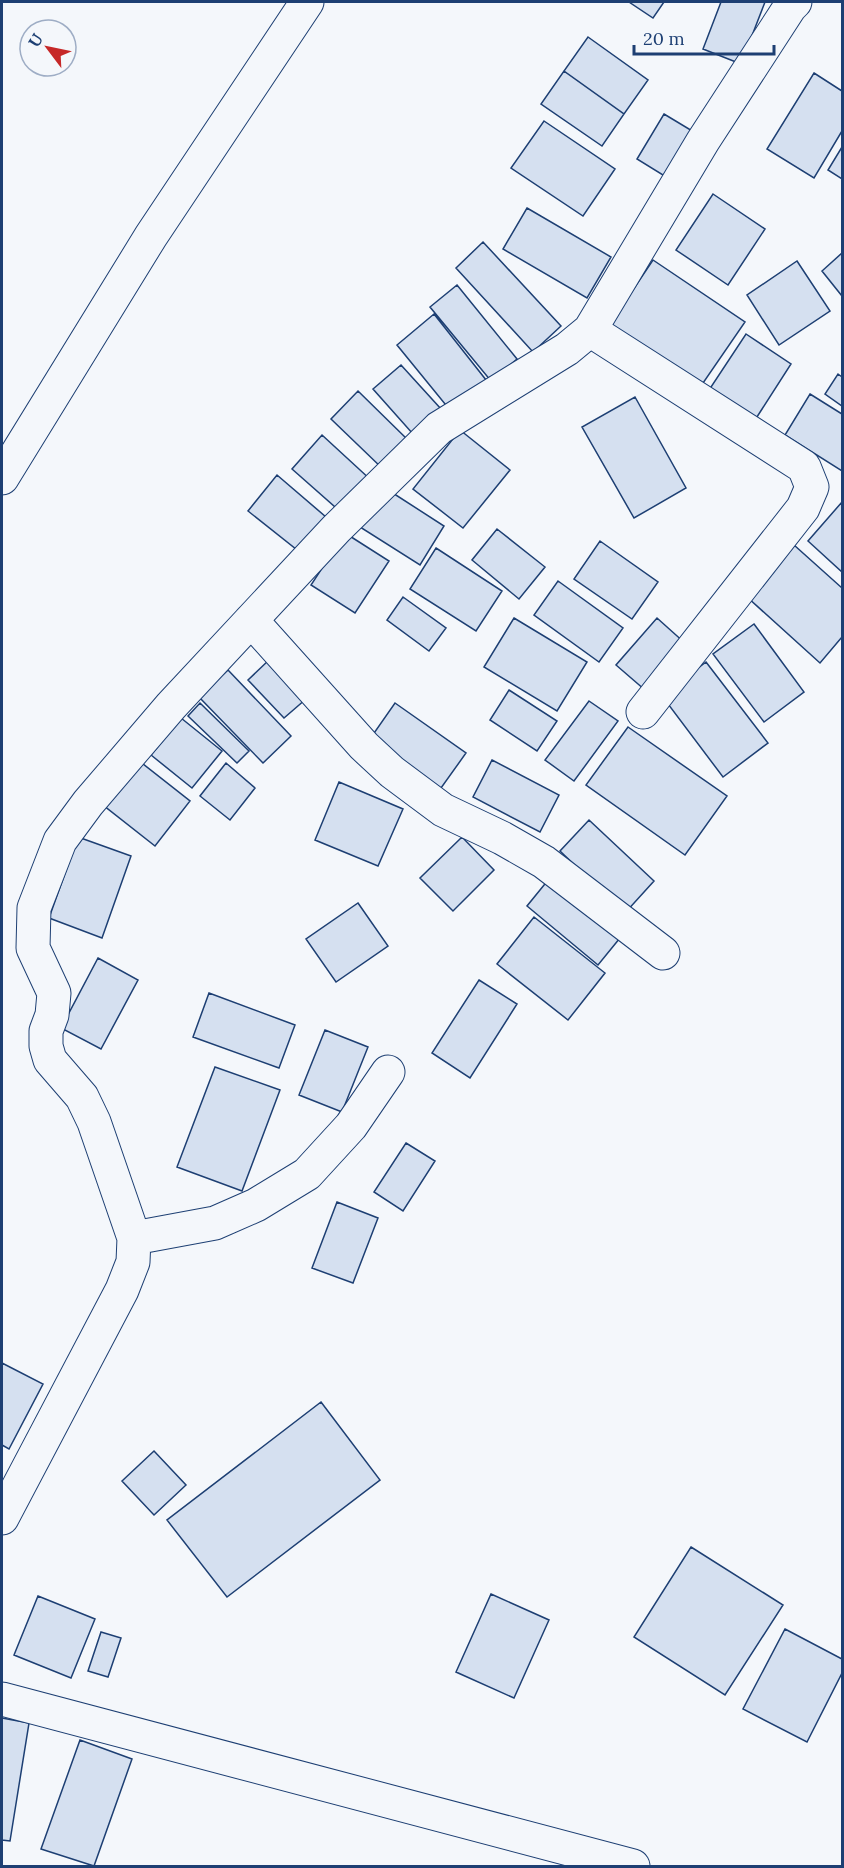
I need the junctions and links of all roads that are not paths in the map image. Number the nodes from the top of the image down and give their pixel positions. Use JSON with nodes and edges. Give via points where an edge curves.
{"nodes":[{"id":1,"x":307,"y":2,"type":"edge"},
{"id":2,"x":795,"y":2,"type":"edge"},
{"id":3,"x":590,"y":330,"type":"junction"},
{"id":4,"x":2,"y":478,"type":"edge"},
{"id":5,"x":251,"y":620,"type":"junction"},
{"id":6,"x":643,"y":712,"type":"dead end"},
{"id":7,"x":663,"y":953,"type":"dead end"},
{"id":8,"x":388,"y":1072,"type":"dead end"},
{"id":9,"x":134,"y":1238,"type":"junction"},
{"id":10,"x":2,"y":1518,"type":"edge"},
{"id":11,"x":2,"y":1699,"type":"edge"},
{"id":12,"x":633,"y":1866,"type":"edge"}],
"edges":[{"from":1,"to":4,"type":"street","via":[[151,236]]},
{"from":2,"to":3,"type":"street","via":[[703,141]]},
{"from":3,"to":5,"type":"street","via":[[567,350],[439,428]]},
{"from":3,"to":6,"type":"street","via":[[804,466],[812,487],[803,508]]},
{"from":5,"to":7,"type":"street","via":[[392,772],[443,810],[544,862]]},
{"from":5,"to":9,"type":"street","via":[[88,803],[60,842],[34,908],[33,948],[54,993],[46,1031],[50,1060],[82,1097],[94,1122]]},
{"from":8,"to":9,"type":"street","via":[[351,1126],[307,1174],[256,1205],[215,1223]]},
{"from":9,"to":10,"type":"street","via":[[133,1262],[122,1290]]},
{"from":11,"to":12,"type":"street"}]}
